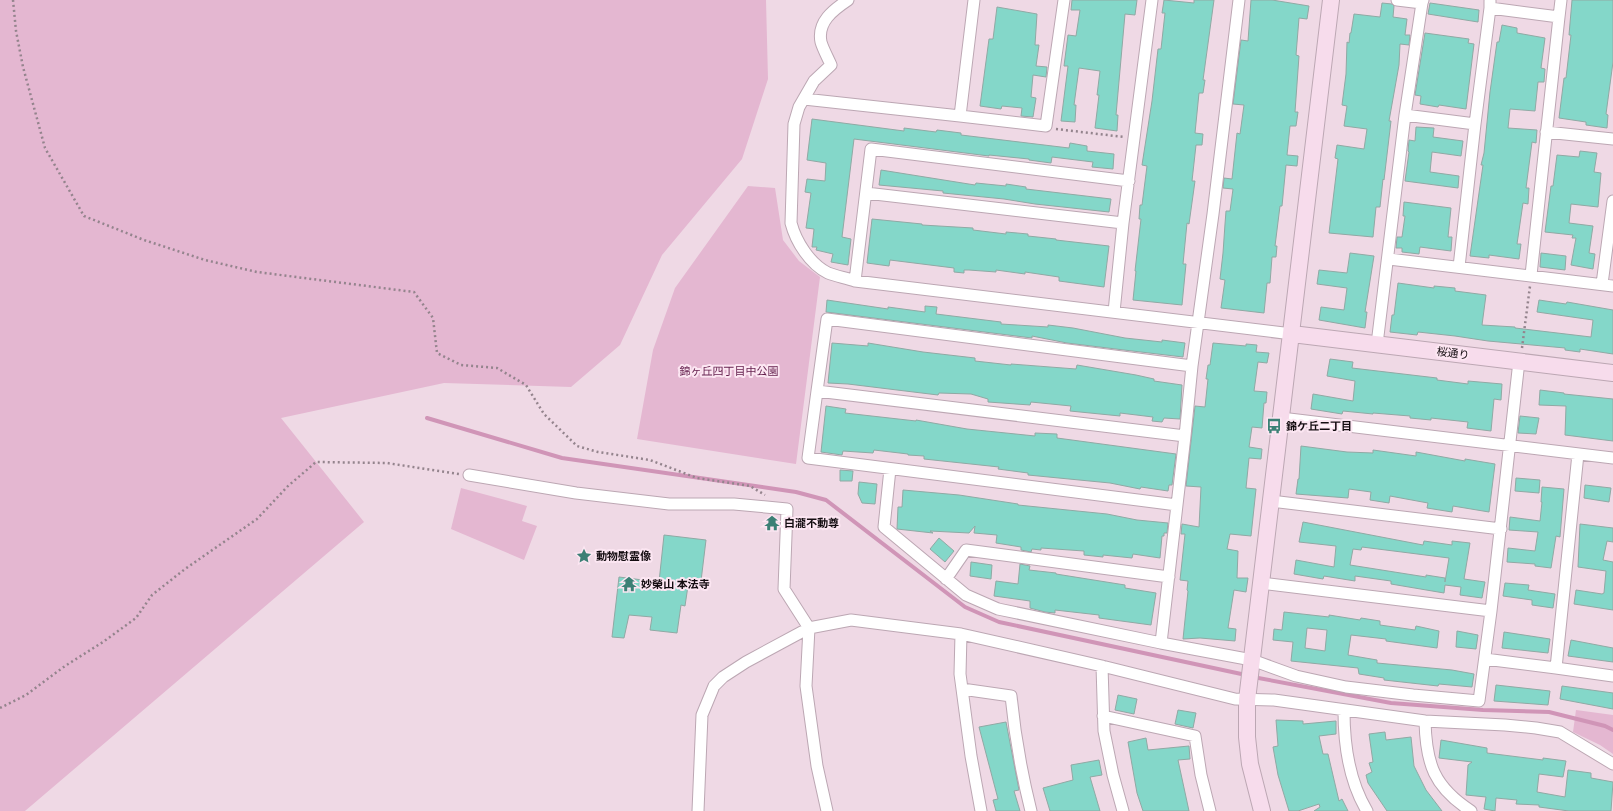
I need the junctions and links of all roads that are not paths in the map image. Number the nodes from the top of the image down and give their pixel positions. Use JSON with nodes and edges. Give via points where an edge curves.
{"nodes":[{"id":1,"x":848,"y":0,"type":"edge"},
{"id":2,"x":974,"y":0,"type":"edge"},
{"id":3,"x":1064,"y":0,"type":"edge"},
{"id":4,"x":1152,"y":0,"type":"edge"},
{"id":5,"x":1239,"y":0,"type":"edge"},
{"id":6,"x":1331,"y":0,"type":"edge"},
{"id":7,"x":1397,"y":0,"type":"edge"},
{"id":8,"x":1560,"y":0,"type":"edge"},
{"id":9,"x":1423,"y":2,"type":"edge"},
{"id":10,"x":1490,"y":4,"type":"edge"},
{"id":11,"x":1559,"y":17,"type":"junction"},
{"id":12,"x":804,"y":99,"type":"junction"},
{"id":13,"x":1405,"y":115,"type":"junction"},
{"id":14,"x":960,"y":116,"type":"junction"},
{"id":15,"x":1475,"y":124,"type":"junction"},
{"id":16,"x":1546,"y":132,"type":"junction"},
{"id":17,"x":1613,"y":139,"type":"edge"},
{"id":18,"x":1129,"y":181,"type":"junction"},
{"id":19,"x":866,"y":193,"type":"junction"},
{"id":20,"x":1613,"y":201,"type":"edge"},
{"id":21,"x":1123,"y":223,"type":"junction"},
{"id":22,"x":1389,"y":259,"type":"junction"},
{"id":23,"x":1459,"y":267,"type":"junction"},
{"id":24,"x":1531,"y":275,"type":"junction"},
{"id":25,"x":855,"y":281,"type":"junction"},
{"id":26,"x":1608,"y":285,"type":"edge"},
{"id":27,"x":1114,"y":312,"type":"junction"},
{"id":28,"x":1197,"y":323,"type":"junction"},
{"id":29,"x":1292,"y":334,"type":"junction"},
{"id":30,"x":1378,"y":344,"type":"junction"},
{"id":31,"x":1192,"y":366,"type":"junction"},
{"id":32,"x":1518,"y":370,"type":"dead end"},
{"id":33,"x":1613,"y":373,"type":"edge"},
{"id":34,"x":817,"y":391,"type":"junction"},
{"id":35,"x":1281,"y":418,"type":"junction"},
{"id":36,"x":1185,"y":436,"type":"junction"},
{"id":37,"x":1510,"y":446,"type":"junction"},
{"id":38,"x":1578,"y":454,"type":"junction"},
{"id":39,"x":1613,"y":458,"type":"edge"},
{"id":40,"x":890,"y":469,"type":"junction"},
{"id":41,"x":469,"y":475,"type":"road end"},
{"id":42,"x":1272,"y":501,"type":"junction"},
{"id":43,"x":1177,"y":505,"type":"junction"},
{"id":44,"x":1501,"y":529,"type":"junction"},
{"id":45,"x":1169,"y":577,"type":"junction"},
{"id":46,"x":946,"y":578,"type":"junction"},
{"id":47,"x":1261,"y":583,"type":"junction"},
{"id":48,"x":1491,"y":611,"type":"junction"},
{"id":49,"x":809,"y":628,"type":"junction"},
{"id":50,"x":961,"y":634,"type":"junction"},
{"id":51,"x":1161,"y":643,"type":"junction"},
{"id":52,"x":1485,"y":659,"type":"junction"},
{"id":53,"x":1102,"y":666,"type":"junction"},
{"id":54,"x":1556,"y":668,"type":"junction"},
{"id":55,"x":1613,"y":676,"type":"edge"},
{"id":56,"x":1250,"y":679,"type":"junction"},
{"id":57,"x":962,"y":688,"type":"junction"},
{"id":58,"x":1344,"y":711,"type":"junction"},
{"id":59,"x":1103,"y":716,"type":"junction"},
{"id":60,"x":1425,"y":721,"type":"junction"},
{"id":61,"x":1613,"y":764,"type":"edge"},
{"id":62,"x":698,"y":811,"type":"edge"},
{"id":63,"x":827,"y":811,"type":"edge"},
{"id":64,"x":981,"y":811,"type":"edge"},
{"id":65,"x":1031,"y":811,"type":"edge"},
{"id":66,"x":1123,"y":811,"type":"edge"},
{"id":67,"x":1210,"y":811,"type":"edge"},
{"id":68,"x":1262,"y":811,"type":"edge"},
{"id":69,"x":1367,"y":811,"type":"edge"},
{"id":70,"x":1471,"y":811,"type":"edge"}],
"edges":[{"from":1,"to":12,"type":"street","via":[[829,14],[822,26],[821,42],[831,65],[814,81]]},
{"from":2,"to":14,"type":"street"},
{"from":3,"to":14,"type":"street","via":[[1046,126]]},
{"from":4,"to":18,"type":"street"},
{"from":5,"to":28,"type":"street"},
{"from":6,"to":29,"type":"street"},
{"from":7,"to":9,"type":"street"},
{"from":8,"to":11,"type":"street"},
{"from":9,"to":13,"type":"street"},
{"from":10,"to":11,"type":"street"},
{"from":10,"to":15,"type":"street"},
{"from":11,"to":16,"type":"street"},
{"from":12,"to":14,"type":"street"},
{"from":12,"to":25,"type":"street","via":[[794,124],[794,234],[815,264],[828,273]]},
{"from":13,"to":15,"type":"street"},
{"from":13,"to":22,"type":"street"},
{"from":15,"to":23,"type":"street"},
{"from":16,"to":17,"type":"street"},
{"from":16,"to":24,"type":"street"},
{"from":18,"to":19,"type":"street","via":[[871,149]]},
{"from":18,"to":21,"type":"street"},
{"from":19,"to":21,"type":"street"},
{"from":19,"to":25,"type":"street"},
{"from":20,"to":26,"type":"street"},
{"from":21,"to":27,"type":"street"},
{"from":22,"to":23,"type":"street"},
{"from":22,"to":30,"type":"street"},
{"from":23,"to":24,"type":"street"},
{"from":24,"to":26,"type":"street"},
{"from":25,"to":27,"type":"street"},
{"from":27,"to":28,"type":"street"},
{"from":28,"to":29,"type":"street"},
{"from":28,"to":31,"type":"street"},
{"from":29,"to":30,"type":"street","name":"桜通り"},
{"from":29,"to":35,"type":"street"},
{"from":30,"to":33,"type":"street","name":"桜通り"},
{"from":31,"to":34,"type":"street","via":[[827,319]]},
{"from":31,"to":36,"type":"street"},
{"from":32,"to":37,"type":"street"},
{"from":34,"to":36,"type":"street"},
{"from":34,"to":40,"type":"street","via":[[808,458]]},
{"from":35,"to":37,"type":"street"},
{"from":35,"to":42,"type":"street"},
{"from":36,"to":43,"type":"street"},
{"from":37,"to":38,"type":"street"},
{"from":37,"to":44,"type":"street"},
{"from":38,"to":39,"type":"street"},
{"from":38,"to":54,"type":"street"},
{"from":40,"to":43,"type":"street"},
{"from":40,"to":46,"type":"street","via":[[884,527]]},
{"from":41,"to":49,"type":"street","via":[[576,494],[669,504],[734,504],[787,509],[784,589]]},
{"from":42,"to":44,"type":"street"},
{"from":42,"to":47,"type":"street"},
{"from":43,"to":45,"type":"street"},
{"from":44,"to":48,"type":"street"},
{"from":45,"to":46,"type":"street","via":[[966,550]]},
{"from":45,"to":51,"type":"street"},
{"from":46,"to":51,"type":"street","via":[[966,595],[998,609]]},
{"from":47,"to":48,"type":"street"},
{"from":47,"to":56,"type":"street"},
{"from":48,"to":52,"type":"street"},
{"from":49,"to":50,"type":"street","via":[[851,620]]},
{"from":49,"to":62,"type":"street","via":[[746,662],[714,686],[702,715]]},
{"from":49,"to":63,"type":"street","via":[[806,686]]},
{"from":50,"to":53,"type":"street"},
{"from":50,"to":57,"type":"street"},
{"from":51,"to":56,"type":"street"},
{"from":52,"to":54,"type":"street"},
{"from":52,"to":56,"type":"street","via":[[1479,701],[1346,687],[1296,676]]},
{"from":53,"to":56,"type":"street","via":[[1235,699]]},
{"from":53,"to":59,"type":"street"},
{"from":54,"to":55,"type":"street"},
{"from":56,"to":58,"type":"street","via":[[1274,700]]},
{"from":56,"to":68,"type":"street","via":[[1247,737],[1250,764]]},
{"from":57,"to":64,"type":"street"},
{"from":57,"to":65,"type":"street","via":[[1011,696],[1014,734]]},
{"from":58,"to":60,"type":"street"},
{"from":58,"to":69,"type":"street","via":[[1344,732],[1350,769]]},
{"from":59,"to":66,"type":"street","via":[[1108,756]]},
{"from":59,"to":67,"type":"street","via":[[1195,736]]},
{"from":60,"to":61,"type":"street","via":[[1505,725],[1560,732]]},
{"from":60,"to":70,"type":"street","via":[[1426,744],[1434,774],[1450,796]]}]}
